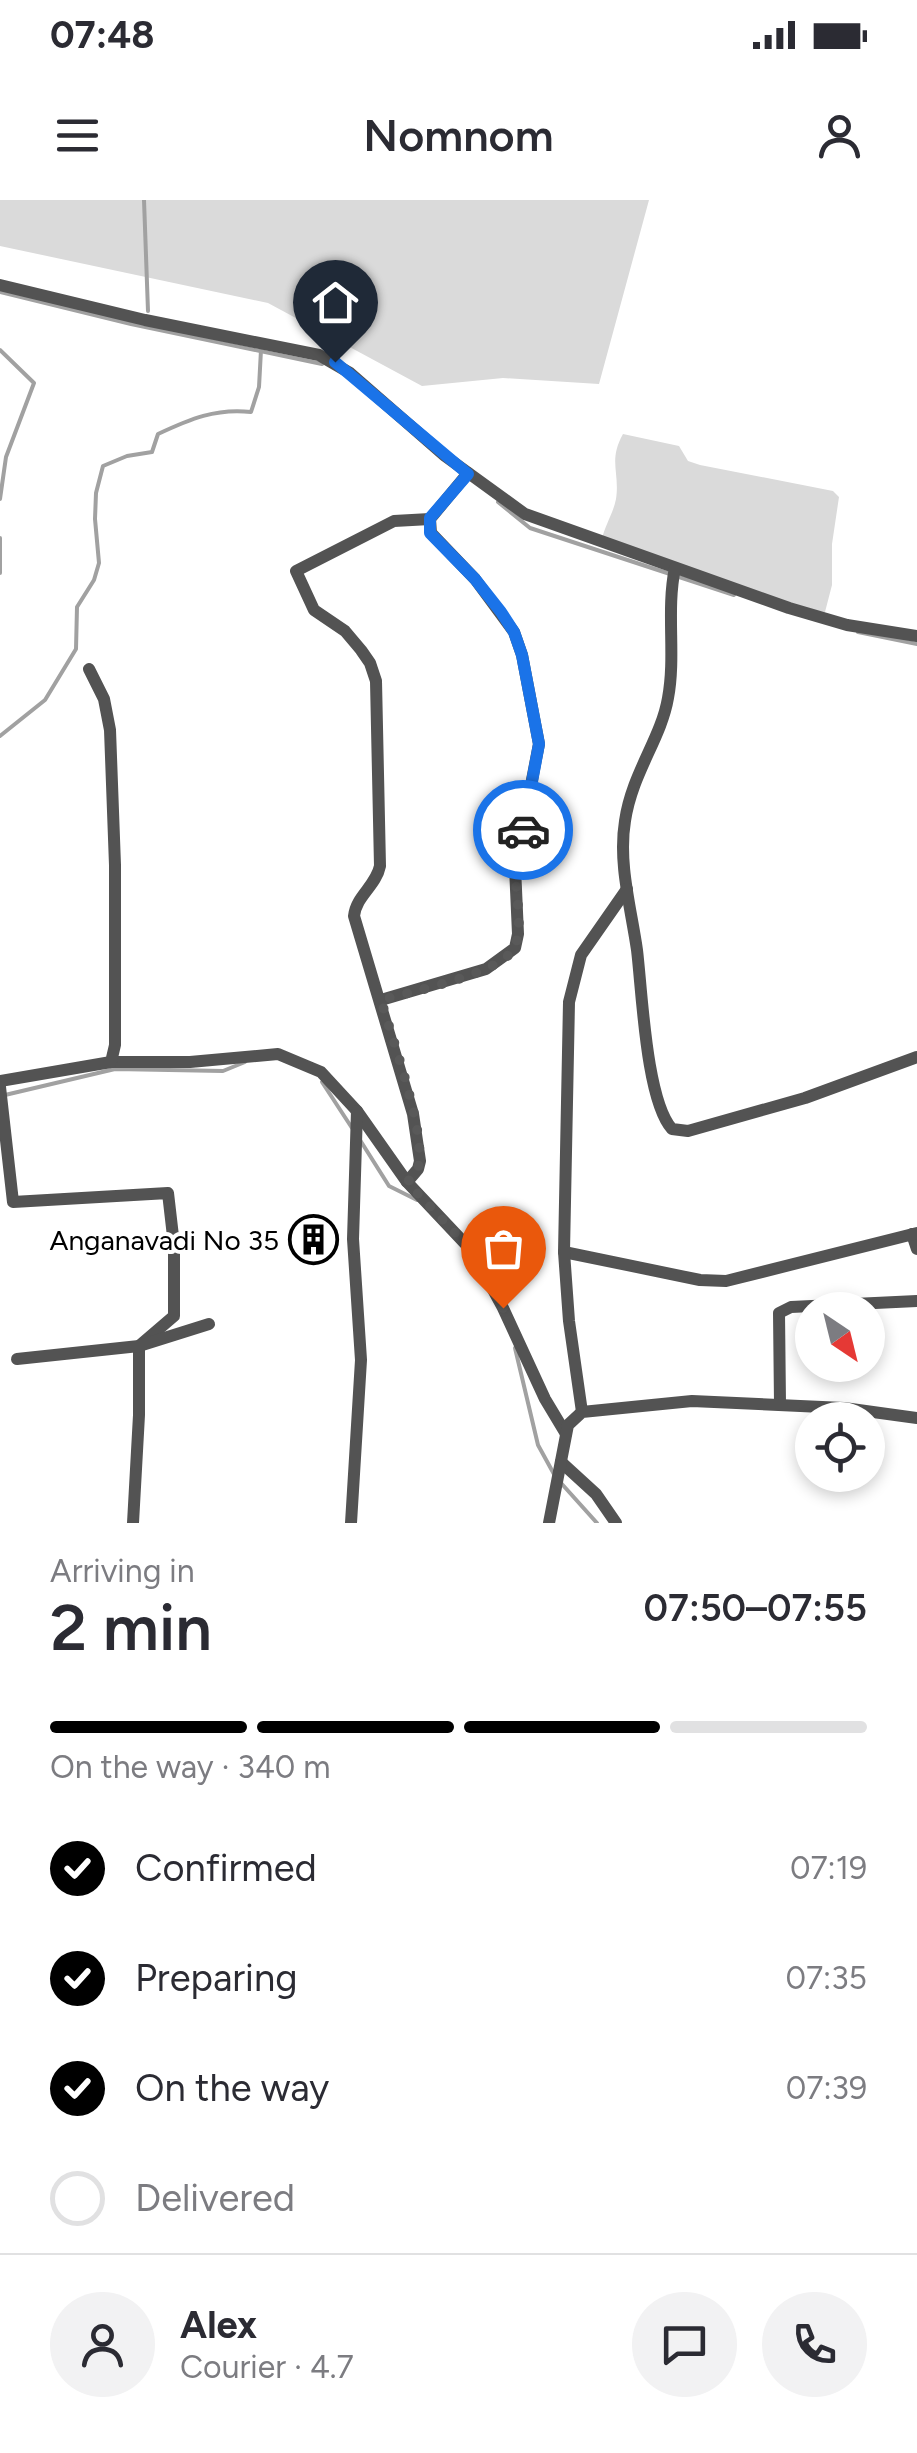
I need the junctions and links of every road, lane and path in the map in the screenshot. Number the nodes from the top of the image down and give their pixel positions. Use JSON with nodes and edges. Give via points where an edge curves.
{"nodes":[{"id":1,"x":0,"y":285,"type":"edge"},
{"id":2,"x":468,"y":474,"type":"junction"},
{"id":3,"x":430,"y":518,"type":"junction"},
{"id":4,"x":675,"y":571,"type":"junction"},
{"id":5,"x":917,"y":636,"type":"edge"},
{"id":6,"x":90,"y":669,"type":"dead end"},
{"id":7,"x":626,"y":889,"type":"junction"},
{"id":8,"x":381,"y":1000,"type":"junction"},
{"id":9,"x":917,"y":1057,"type":"edge"},
{"id":10,"x":111,"y":1062,"type":"junction"},
{"id":11,"x":0,"y":1084,"type":"edge"},
{"id":12,"x":357,"y":1111,"type":"junction"},
{"id":13,"x":407,"y":1182,"type":"junction"},
{"id":14,"x":914,"y":1234,"type":"edge"},
{"id":15,"x":917,"y":1249,"type":"edge"},
{"id":16,"x":564,"y":1252,"type":"junction"},
{"id":17,"x":917,"y":1301,"type":"edge"},
{"id":18,"x":209,"y":1324,"type":"dead end"},
{"id":19,"x":138,"y":1346,"type":"junction"},
{"id":20,"x":17,"y":1359,"type":"dead end"},
{"id":21,"x":780,"y":1404,"type":"junction"},
{"id":22,"x":582,"y":1412,"type":"junction"},
{"id":23,"x":917,"y":1418,"type":"edge"},
{"id":24,"x":566,"y":1434,"type":"junction"},
{"id":25,"x":564,"y":1466,"type":"junction"},
{"id":26,"x":551,"y":1519,"type":"edge"},
{"id":27,"x":133,"y":1523,"type":"edge"},
{"id":28,"x":351,"y":1523,"type":"edge"},
{"id":29,"x":616,"y":1523,"type":"edge"}],
"edges":[{"from":1,"to":2,"type":"street","via":[[320,355]]},
{"from":2,"to":3,"type":"street"},
{"from":2,"to":4,"type":"street","via":[[525,514]]},
{"from":3,"to":8,"type":"street","via":[[430,533],[514,632],[539,744],[516,867],[515,948],[486,969]]},
{"from":3,"to":8,"type":"street","via":[[394,521],[296,571],[314,610],[361,650],[376,680],[380,866],[354,916]]},
{"from":4,"to":5,"type":"street","via":[[847,625]]},
{"from":4,"to":7,"type":"street","via":[[668,703],[632,783],[622,842]]},
{"from":6,"to":10,"type":"street","via":[[110,730]]},
{"from":7,"to":9,"type":"street","via":[[650,1058],[662,1114],[672,1129],[688,1132],[768,1110]]},
{"from":7,"to":16,"type":"street","via":[[581,955],[572,981]]},
{"from":8,"to":13,"type":"street","via":[[419,1151],[418,1169]]},
{"from":10,"to":11,"type":"street"},
{"from":10,"to":12,"type":"street","via":[[278,1054],[321,1072]]},
{"from":11,"to":19,"type":"street","via":[[12,1202],[168,1193],[174,1316]]},
{"from":12,"to":13,"type":"street"},
{"from":12,"to":28,"type":"street","via":[[354,1239],[361,1360]]},
{"from":13,"to":24,"type":"street","via":[[472,1251]]},
{"from":14,"to":15,"type":"street"},
{"from":14,"to":16,"type":"street","via":[[726,1281]]},
{"from":16,"to":22,"type":"street"},
{"from":17,"to":21,"type":"street","via":[[779,1312]]},
{"from":18,"to":19,"type":"street"},
{"from":19,"to":20,"type":"street"},
{"from":19,"to":27,"type":"street"},
{"from":21,"to":22,"type":"street","via":[[676,1402]]},
{"from":21,"to":23,"type":"street"},
{"from":22,"to":24,"type":"street"},
{"from":24,"to":25,"type":"street"},
{"from":25,"to":26,"type":"street"},
{"from":25,"to":29,"type":"street"}]}
